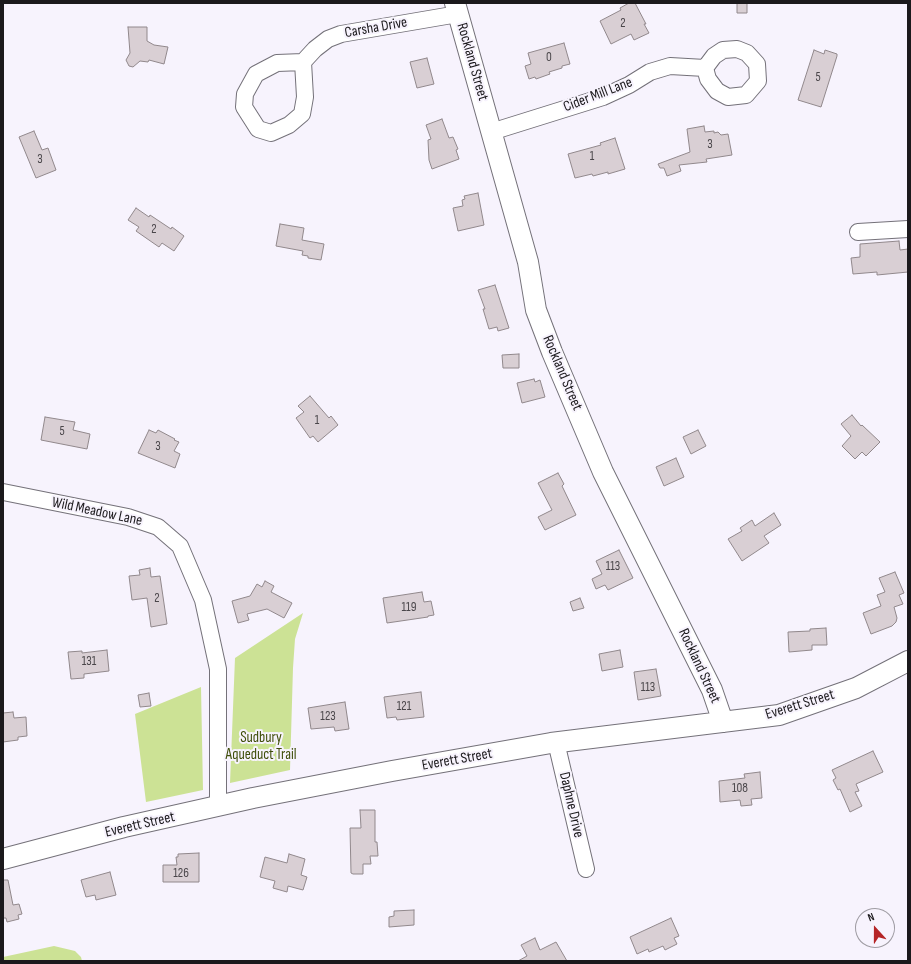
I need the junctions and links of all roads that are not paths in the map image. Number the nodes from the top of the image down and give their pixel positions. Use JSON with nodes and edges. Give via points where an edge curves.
{"nodes":[{"id":1,"x":457,"y":8,"type":"edge"},
{"id":2,"x":302,"y":62,"type":"junction"},
{"id":3,"x":705,"y":68,"type":"dead end"},
{"id":4,"x":491,"y":132,"type":"junction"},
{"id":5,"x":908,"y":229,"type":"edge"},
{"id":6,"x":858,"y":232,"type":"dead end"},
{"id":7,"x":3,"y":492,"type":"edge"},
{"id":8,"x":908,"y":661,"type":"edge"},
{"id":9,"x":723,"y":722,"type":"junction"},
{"id":10,"x":556,"y":742,"type":"junction"},
{"id":11,"x":218,"y":807,"type":"junction"},
{"id":12,"x":3,"y":859,"type":"edge"},
{"id":13,"x":586,"y":869,"type":"dead end"}],
"edges":[{"from":1,"to":2,"type":"street","name":"Carsha Drive","via":[[400,24],[341,34],[328,39]]},
{"from":1,"to":4,"type":"street","name":"Rockland Street"},
{"from":2,"to":2,"type":"street","via":[[305,97],[302,114],[289,125],[271,133],[258,129],[244,107],[245,94],[256,74],[276,64]]},
{"from":3,"to":4,"type":"street","name":"Cider Mill Lane","via":[[670,66],[650,72],[603,97]]},
{"from":4,"to":9,"type":"street","name":"Rockland Street","via":[[528,262],[536,310],[552,352],[603,472],[712,690]]},
{"from":5,"to":6,"type":"street"},
{"from":7,"to":11,"type":"street","name":"Wild Meadow Lane","via":[[128,516],[158,527],[180,546],[203,600],[218,668]]},
{"from":8,"to":9,"type":"street","name":"Everett Street","via":[[856,688],[779,715]]},
{"from":9,"to":10,"type":"street","name":"Everett Street"},
{"from":10,"to":11,"type":"street","name":"Everett Street","via":[[323,784]]},
{"from":10,"to":13,"type":"street","name":"Daphne Drive"},
{"from":11,"to":12,"type":"street","name":"Everett Street","via":[[124,827]]}]}
